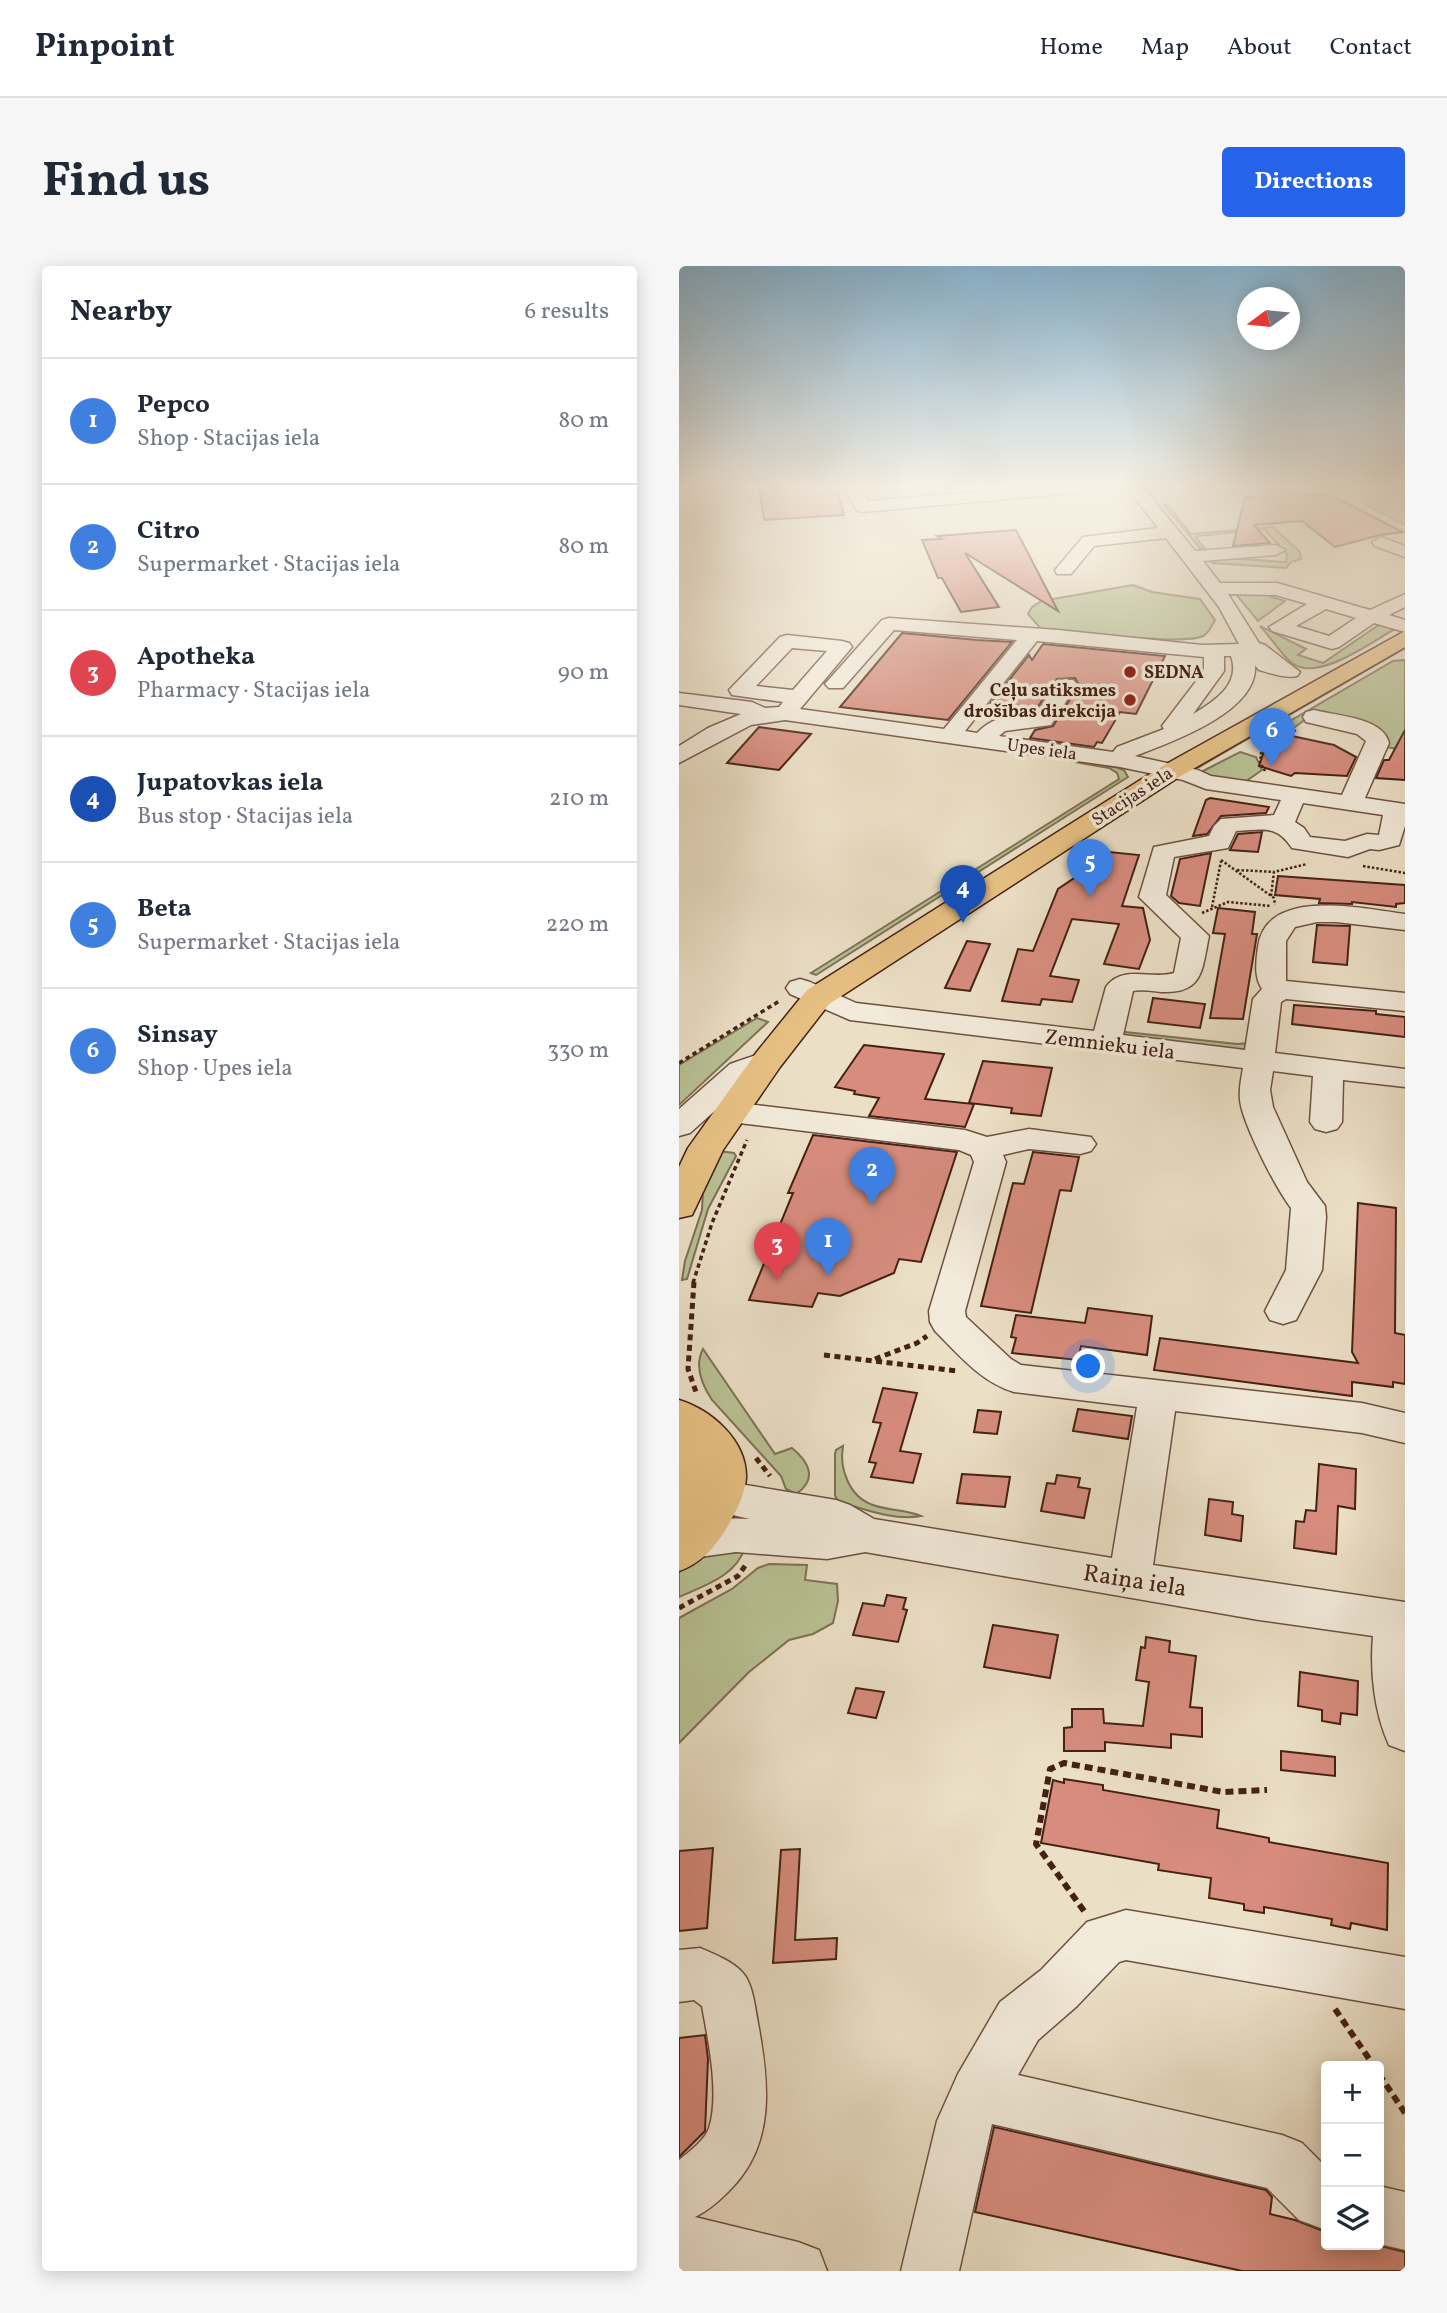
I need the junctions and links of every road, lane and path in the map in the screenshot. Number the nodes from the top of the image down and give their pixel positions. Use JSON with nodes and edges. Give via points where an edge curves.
{"nodes":[{"id":1,"x":1208,"y":581,"type":"edge"},
{"id":2,"x":1222,"y":598,"type":"junction"},
{"id":3,"x":1405,"y":600,"type":"edge"},
{"id":4,"x":1323,"y":603,"type":"junction"},
{"id":5,"x":1373,"y":617,"type":"junction"},
{"id":6,"x":1405,"y":626,"type":"edge"},
{"id":7,"x":1032,"y":635,"type":"junction"},
{"id":8,"x":1405,"y":638,"type":"edge"},
{"id":9,"x":1101,"y":640,"type":"junction"},
{"id":10,"x":1247,"y":649,"type":"junction"},
{"id":11,"x":1214,"y":652,"type":"junction"},
{"id":12,"x":1290,"y":672,"type":"junction"},
{"id":13,"x":1314,"y":689,"type":"junction"},
{"id":14,"x":679,"y":699,"type":"edge"},
{"id":15,"x":797,"y":709,"type":"junction"},
{"id":16,"x":761,"y":715,"type":"junction"},
{"id":17,"x":1305,"y":724,"type":"joint"},
{"id":18,"x":679,"y":735,"type":"edge"},
{"id":19,"x":950,"y":736,"type":"junction"},
{"id":20,"x":1165,"y":737,"type":"junction"},
{"id":21,"x":984,"y":740,"type":"junction"},
{"id":22,"x":703,"y":741,"type":"junction"},
{"id":23,"x":679,"y":755,"type":"edge"},
{"id":24,"x":1120,"y":760,"type":"junction"},
{"id":25,"x":1266,"y":771,"type":"dead end"},
{"id":26,"x":1170,"y":772,"type":"junction"},
{"id":27,"x":1295,"y":795,"type":"junction"},
{"id":28,"x":1351,"y":802,"type":"junction"},
{"id":29,"x":1400,"y":810,"type":"edge"},
{"id":30,"x":1279,"y":823,"type":"junction"},
{"id":31,"x":1217,"y":852,"type":"junction"},
{"id":32,"x":1338,"y":855,"type":"junction"},
{"id":33,"x":1235,"y":870,"type":"junction"},
{"id":34,"x":1274,"y":872,"type":"junction"},
{"id":35,"x":1405,"y":873,"type":"edge"},
{"id":36,"x":1271,"y":896,"type":"junction"},
{"id":37,"x":1212,"y":907,"type":"junction"},
{"id":38,"x":1278,"y":916,"type":"junction"},
{"id":39,"x":1405,"y":922,"type":"edge"},
{"id":40,"x":1185,"y":925,"type":"junction"},
{"id":41,"x":1279,"y":990,"type":"junction"},
{"id":42,"x":807,"y":993,"type":"junction"},
{"id":43,"x":1405,"y":1002,"type":"edge"},
{"id":44,"x":1106,"y":1043,"type":"junction"},
{"id":45,"x":768,"y":1060,"type":"junction"},
{"id":46,"x":1258,"y":1062,"type":"junction"},
{"id":47,"x":679,"y":1063,"type":"edge"},
{"id":48,"x":1328,"y":1070,"type":"junction"},
{"id":49,"x":1405,"y":1078,"type":"edge"},
{"id":50,"x":731,"y":1112,"type":"junction"},
{"id":51,"x":1326,"y":1122,"type":"dead end"},
{"id":52,"x":679,"y":1126,"type":"edge"},
{"id":53,"x":1080,"y":1144,"type":"dead end"},
{"id":54,"x":984,"y":1148,"type":"junction"},
{"id":55,"x":679,"y":1206,"type":"edge"},
{"id":56,"x":697,"y":1268,"type":"dead end"},
{"id":57,"x":1283,"y":1311,"type":"dead end"},
{"id":58,"x":948,"y":1322,"type":"junction"},
{"id":59,"x":824,"y":1355,"type":"dead end"},
{"id":60,"x":872,"y":1360,"type":"junction"},
{"id":61,"x":1014,"y":1378,"type":"junction"},
{"id":62,"x":1158,"y":1395,"type":"junction"},
{"id":63,"x":690,"y":1407,"type":"edge"},
{"id":64,"x":1405,"y":1428,"type":"edge"},
{"id":65,"x":749,"y":1451,"type":"dead end"},
{"id":66,"x":691,"y":1506,"type":"edge"},
{"id":67,"x":763,"y":1521,"type":"junction"},
{"id":68,"x":1130,"y":1579,"type":"junction"},
{"id":69,"x":679,"y":1608,"type":"edge"},
{"id":70,"x":1400,"y":1620,"type":"edge"},
{"id":71,"x":1405,"y":1730,"type":"edge"},
{"id":72,"x":1267,"y":1790,"type":"dead end"},
{"id":73,"x":1105,"y":1940,"type":"junction"},
{"id":74,"x":1337,"y":1972,"type":"junction"},
{"id":75,"x":679,"y":1976,"type":"edge"},
{"id":76,"x":1405,"y":1983,"type":"edge"},
{"id":77,"x":1371,"y":2061,"type":"edge"},
{"id":78,"x":1384,"y":2082,"type":"edge"},
{"id":79,"x":977,"y":2093,"type":"junction"},
{"id":80,"x":1405,"y":2113,"type":"edge"},
{"id":81,"x":679,"y":2195,"type":"edge"},
{"id":82,"x":1321,"y":2201,"type":"edge"},
{"id":83,"x":1384,"y":2215,"type":"edge"},
{"id":84,"x":1405,"y":2221,"type":"edge"},
{"id":85,"x":679,"y":2242,"type":"edge"},
{"id":86,"x":799,"y":2271,"type":"edge"},
{"id":87,"x":930,"y":2271,"type":"edge"}],
"edges":[{"from":1,"to":2,"type":"street"},
{"from":2,"to":4,"type":"street","via":[[1248,587],[1277,589]]},
{"from":2,"to":10,"type":"street"},
{"from":2,"to":12,"type":"street"},
{"from":3,"to":5,"type":"street"},
{"from":4,"to":5,"type":"street"},
{"from":4,"to":5,"type":"street","via":[[1279,626],[1332,643]]},
{"from":5,"to":6,"type":"street"},
{"from":7,"to":9,"type":"street"},
{"from":7,"to":15,"type":"street","via":[[889,624]]},
{"from":7,"to":19,"type":"street"},
{"from":8,"to":13,"type":"main road","name":"Stacijas iela"},
{"from":9,"to":11,"type":"street"},
{"from":9,"to":21,"type":"street","via":[[1043,720],[998,725]]},
{"from":10,"to":11,"type":"street"},
{"from":10,"to":12,"type":"street","via":[[1262,650]]},
{"from":10,"to":13,"type":"street","via":[[1278,678]]},
{"from":10,"to":20,"type":"street","via":[[1240,685],[1187,729]]},
{"from":11,"to":20,"type":"street","via":[[1214,671]]},
{"from":12,"to":13,"type":"street"},
{"from":13,"to":26,"type":"main road","name":"Stacijas iela"},
{"from":14,"to":16,"type":"street","name":"Upes iela","via":[[743,707]]},
{"from":15,"to":16,"type":"street","name":"Upes iela"},
{"from":15,"to":19,"type":"street","name":"Upes iela"},
{"from":16,"to":22,"type":"street"},
{"from":17,"to":25,"type":"path","via":[[1261,753]]},
{"from":17,"to":28,"type":"street","via":[[1365,729],[1377,737]]},
{"from":18,"to":22,"type":"street"},
{"from":19,"to":21,"type":"street","name":"Upes iela"},
{"from":20,"to":24,"type":"street","via":[[1125,752]]},
{"from":21,"to":24,"type":"street","name":"Upes iela"},
{"from":22,"to":23,"type":"street"},
{"from":24,"to":26,"type":"street","name":"Upes iela"},
{"from":26,"to":27,"type":"street","name":"Upes iela"},
{"from":26,"to":42,"type":"main road","name":"Stacijas iela"},
{"from":27,"to":28,"type":"street","name":"Upes iela"},
{"from":27,"to":30,"type":"street"},
{"from":28,"to":29,"type":"street","name":"Upes iela"},
{"from":29,"to":32,"type":"street","via":[[1390,840],[1367,841]]},
{"from":30,"to":31,"type":"street","via":[[1230,824]]},
{"from":30,"to":32,"type":"street","via":[[1301,843]]},
{"from":31,"to":33,"type":"path"},
{"from":31,"to":37,"type":"path"},
{"from":31,"to":40,"type":"street","via":[[1193,845],[1163,852],[1152,897]]},
{"from":32,"to":34,"type":"path"},
{"from":32,"to":35,"type":"path"},
{"from":33,"to":34,"type":"path"},
{"from":33,"to":36,"type":"path"},
{"from":34,"to":36,"type":"path"},
{"from":36,"to":38,"type":"path"},
{"from":37,"to":38,"type":"path","via":[[1228,902]]},
{"from":37,"to":40,"type":"path"},
{"from":38,"to":39,"type":"street","via":[[1285,920],[1307,913]]},
{"from":38,"to":41,"type":"street","via":[[1270,979]]},
{"from":40,"to":44,"type":"street","via":[[1195,936],[1187,977],[1180,982],[1138,980],[1120,987]]},
{"from":41,"to":43,"type":"street"},
{"from":41,"to":46,"type":"street","via":[[1267,999]]},
{"from":42,"to":44,"type":"street","name":"Zemnieku iela","via":[[850,1011]]},
{"from":42,"to":45,"type":"main road","name":"Stacijas iela"},
{"from":42,"to":47,"type":"path"},
{"from":44,"to":46,"type":"street","name":"Zemnieku iela"},
{"from":45,"to":50,"type":"main road","name":"Stacijas iela"},
{"from":45,"to":52,"type":"street","via":[[741,1071]]},
{"from":46,"to":48,"type":"street","name":"Zemnieku iela"},
{"from":46,"to":57,"type":"street","via":[[1257,1107],[1292,1186],[1308,1206],[1304,1270]]},
{"from":48,"to":49,"type":"street","name":"Zemnieku iela"},
{"from":48,"to":51,"type":"street"},
{"from":50,"to":54,"type":"street","via":[[965,1140]]},
{"from":50,"to":55,"type":"main road","name":"Stacijas iela","via":[[706,1148]]},
{"from":53,"to":54,"type":"street","via":[[1029,1139]]},
{"from":54,"to":58,"type":"street","via":[[990,1161],[947,1311]]},
{"from":56,"to":63,"type":"path","via":[[691,1290]]},
{"from":58,"to":60,"type":"path","via":[[917,1343]]},
{"from":58,"to":61,"type":"street"},
{"from":59,"to":60,"type":"path"},
{"from":60,"to":61,"type":"path"},
{"from":61,"to":62,"type":"street"},
{"from":62,"to":64,"type":"street","via":[[1362,1418]]},
{"from":62,"to":68,"type":"street"},
{"from":63,"to":66,"type":"main road","via":[[699,1430],[716,1447],[723,1483]]},
{"from":65,"to":67,"type":"path","via":[[770,1476],[772,1494]]},
{"from":66,"to":67,"type":"street","name":"Raiņa iela","via":[[712,1536]]},
{"from":67,"to":68,"type":"street","name":"Raiņa iela","via":[[827,1542],[865,1535]]},
{"from":67,"to":69,"type":"path","via":[[755,1548],[738,1576]]},
{"from":68,"to":70,"type":"street","name":"Raiņa iela"},
{"from":70,"to":71,"type":"street","via":[[1393,1663]]},
{"from":72,"to":73,"type":"path","via":[[1223,1792],[1065,1763],[1050,1769],[1036,1844]]},
{"from":73,"to":74,"type":"street","via":[[1126,1935]]},
{"from":73,"to":79,"type":"street","via":[[1059,1989],[1019,2021]]},
{"from":74,"to":76,"type":"street"},
{"from":74,"to":77,"type":"path","via":[[1335,2008]]},
{"from":75,"to":81,"type":"street","via":[[700,1973],[725,1991],[740,2071],[735,2140],[695,2186]]},
{"from":78,"to":80,"type":"path"},
{"from":79,"to":82,"type":"street","via":[[1282,2163]]},
{"from":79,"to":87,"type":"street","via":[[965,2120]]},
{"from":83,"to":84,"type":"street"},
{"from":85,"to":86,"type":"street"}]}
